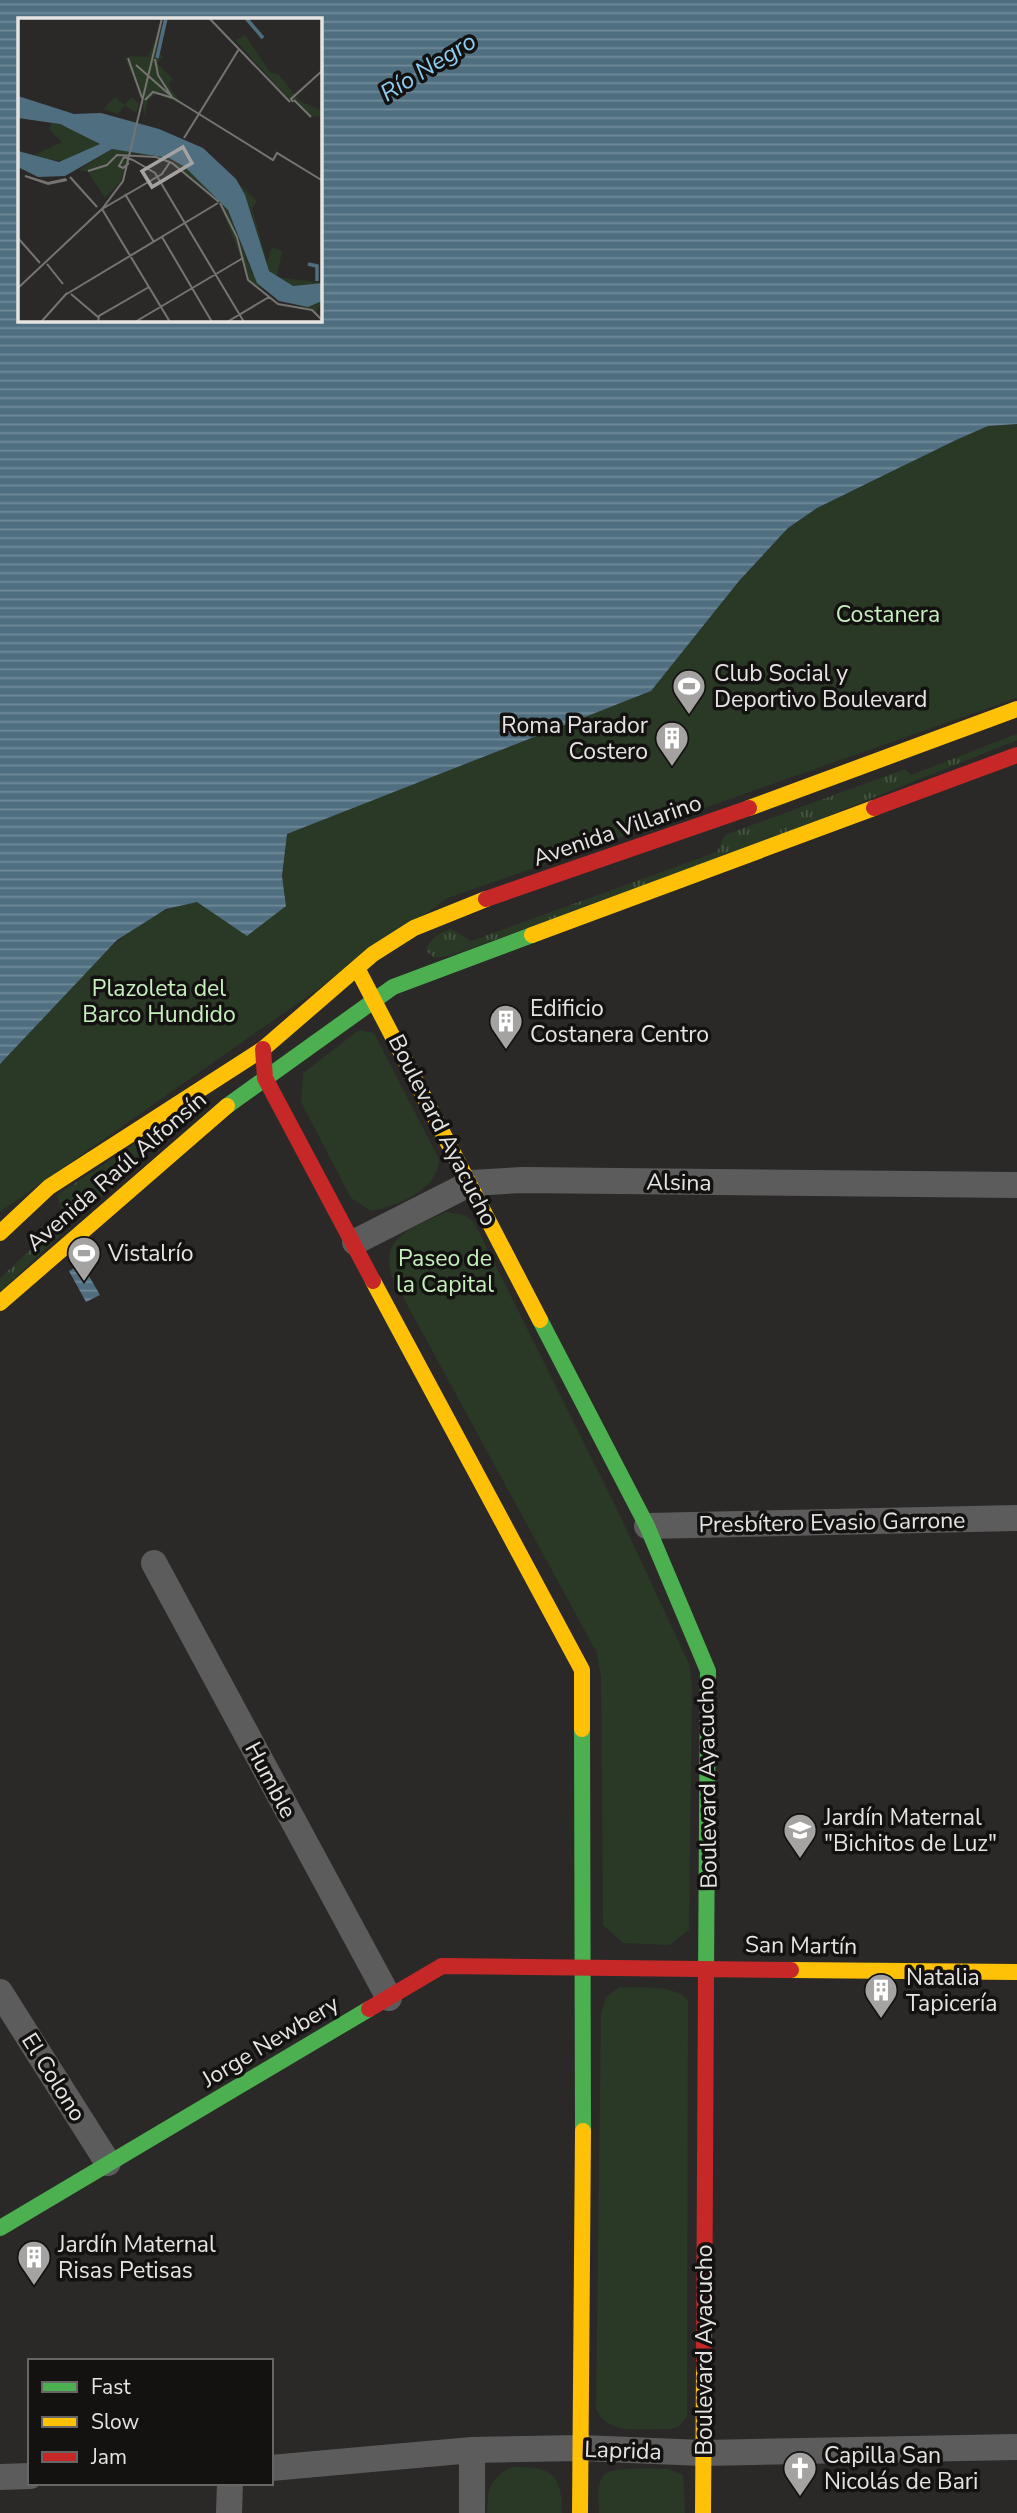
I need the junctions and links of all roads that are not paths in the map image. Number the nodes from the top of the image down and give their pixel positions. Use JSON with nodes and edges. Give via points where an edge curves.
{"nodes":[{"id":1,"x":1017,"y":709,"type":"edge"},
{"id":2,"x":1017,"y":755,"type":"edge"},
{"id":3,"x":357,"y":968,"type":"junction"},
{"id":4,"x":374,"y":998,"type":"junction"},
{"id":5,"x":263,"y":1049,"type":"junction"},
{"id":6,"x":265,"y":1078,"type":"junction"},
{"id":7,"x":471,"y":1183,"type":"junction"},
{"id":8,"x":1017,"y":1185,"type":"edge"},
{"id":9,"x":0,"y":1233,"type":"edge"},
{"id":10,"x":355,"y":1242,"type":"junction"},
{"id":11,"x":0,"y":1303,"type":"edge"},
{"id":12,"x":1017,"y":1518,"type":"edge"},
{"id":13,"x":647,"y":1525,"type":"junction"},
{"id":14,"x":154,"y":1563,"type":"dead end"},
{"id":15,"x":584,"y":1966,"type":"junction"},
{"id":16,"x":708,"y":1966,"type":"junction"},
{"id":17,"x":1017,"y":1972,"type":"edge"},
{"id":18,"x":0,"y":1992,"type":"edge"},
{"id":19,"x":389,"y":1998,"type":"junction"},
{"id":20,"x":108,"y":2163,"type":"junction"},
{"id":21,"x":0,"y":2228,"type":"edge"},
{"id":22,"x":1017,"y":2447,"type":"edge"},
{"id":23,"x":581,"y":2448,"type":"junction"},
{"id":24,"x":472,"y":2450,"type":"junction"},
{"id":25,"x":703,"y":2453,"type":"junction"},
{"id":26,"x":273,"y":2468,"type":"edge"},
{"id":27,"x":28,"y":2476,"type":"edge"},
{"id":28,"x":0,"y":2477,"type":"edge"},
{"id":29,"x":230,"y":2485,"type":"edge"},
{"id":30,"x":229,"y":2513,"type":"edge"},
{"id":31,"x":472,"y":2513,"type":"edge"},
{"id":32,"x":580,"y":2513,"type":"edge"},
{"id":33,"x":703,"y":2513,"type":"edge"}],
"edges":[{"from":1,"to":3,"type":"main road","name":"Avenida Villarino","via":[[453,911],[414,929]]},
{"from":2,"to":4,"type":"main road","via":[[393,987]]},
{"from":3,"to":4,"type":"main road","name":"Boulevard Ayacucho"},
{"from":3,"to":5,"type":"main road","name":"Avenida Villarino"},
{"from":4,"to":6,"type":"main road"},
{"from":4,"to":7,"type":"main road","name":"Boulevard Ayacucho"},
{"from":5,"to":6,"type":"main road"},
{"from":5,"to":9,"type":"main road","name":"Avenida Raúl Alfonsín","via":[[49,1187]]},
{"from":6,"to":10,"type":"main road"},
{"from":6,"to":11,"type":"main road","name":"Avenida Raúl Alfonsín","via":[[219,1111]]},
{"from":7,"to":8,"type":"street","name":"Alsina"},
{"from":7,"to":10,"type":"street","name":"Alsina"},
{"from":7,"to":13,"type":"main road","name":"Boulevard Ayacucho"},
{"from":10,"to":15,"type":"main road","via":[[582,1670]]},
{"from":12,"to":13,"type":"street","name":"Presbítero Evasio Garrone"},
{"from":13,"to":16,"type":"main road","name":"Boulevard Ayacucho","via":[[708,1671]]},
{"from":14,"to":19,"type":"street","name":"Humble"},
{"from":15,"to":16,"type":"main road","name":"San Martín"},
{"from":15,"to":19,"type":"main road","name":"Jorge Newbery","via":[[443,1966]]},
{"from":15,"to":23,"type":"main road"},
{"from":16,"to":17,"type":"main road","name":"San Martín"},
{"from":16,"to":25,"type":"main road","name":"Boulevard Ayacucho"},
{"from":18,"to":20,"type":"street","name":"El Colono"},
{"from":19,"to":20,"type":"main road","name":"Jorge Newbery"},
{"from":20,"to":21,"type":"main road","name":"Jorge Newbery"},
{"from":22,"to":25,"type":"street","name":"Laprida"},
{"from":23,"to":24,"type":"street","name":"Laprida"},
{"from":23,"to":25,"type":"street","name":"Laprida"},
{"from":23,"to":32,"type":"main road"},
{"from":24,"to":26,"type":"street","name":"Laprida"},
{"from":24,"to":31,"type":"street"},
{"from":25,"to":33,"type":"main road","name":"Boulevard Ayacucho"},
{"from":27,"to":28,"type":"street"},
{"from":29,"to":30,"type":"street"}]}
